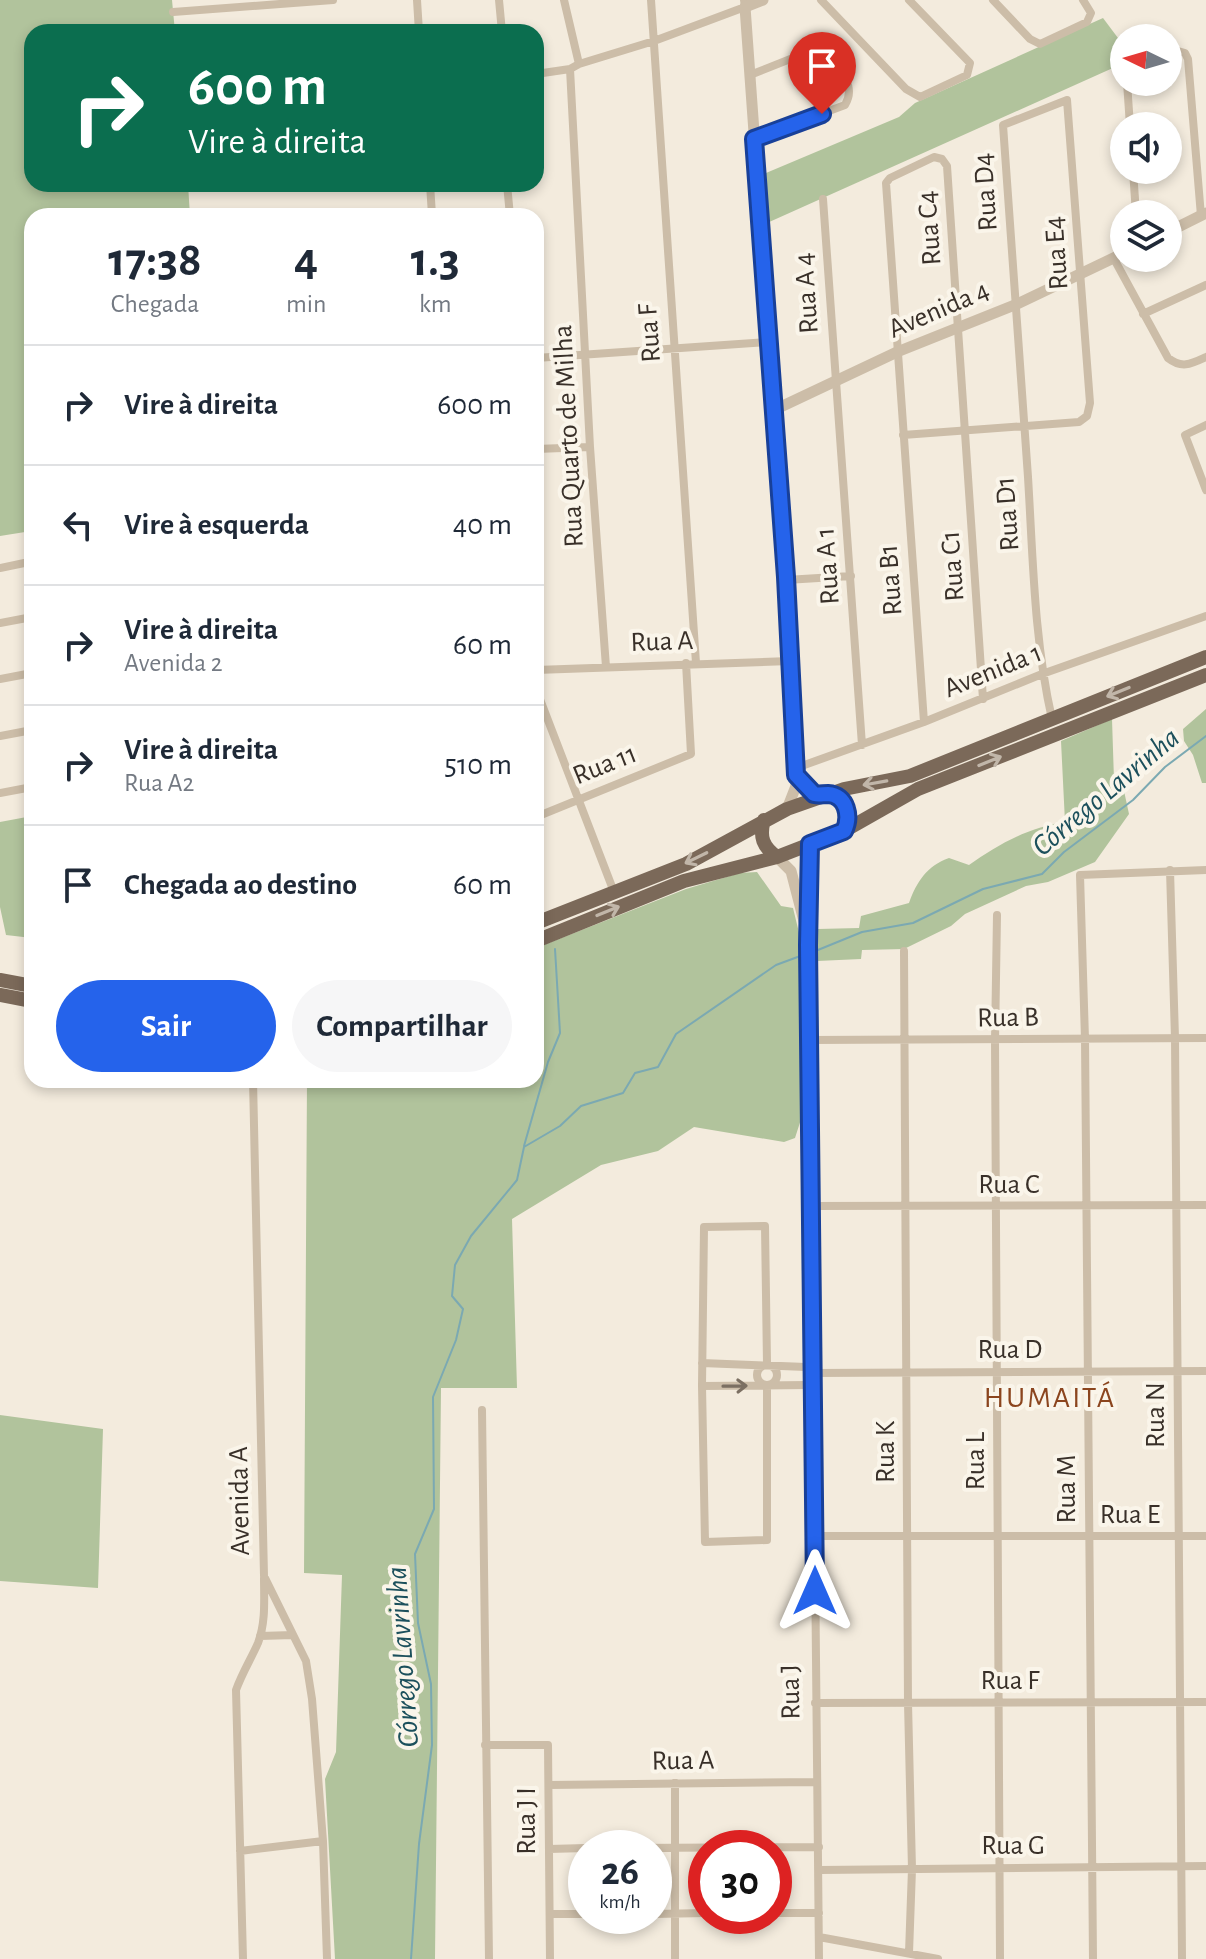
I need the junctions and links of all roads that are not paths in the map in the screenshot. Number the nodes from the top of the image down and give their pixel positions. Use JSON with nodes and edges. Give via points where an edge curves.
{"nodes":[{"id":1,"x":333,"y":0,"type":"edge"},
{"id":2,"x":417,"y":0,"type":"edge"},
{"id":3,"x":499,"y":0,"type":"edge"},
{"id":4,"x":564,"y":0,"type":"edge"},
{"id":5,"x":651,"y":0,"type":"edge"},
{"id":6,"x":763,"y":0,"type":"edge"},
{"id":7,"x":821,"y":0,"type":"edge"},
{"id":8,"x":909,"y":0,"type":"edge"},
{"id":9,"x":993,"y":0,"type":"edge"},
{"id":10,"x":1083,"y":0,"type":"edge"},
{"id":11,"x":744,"y":4,"type":"edge"},
{"id":12,"x":173,"y":12,"type":"dead end"},
{"id":13,"x":418,"y":24,"type":"edge"},
{"id":14,"x":501,"y":24,"type":"edge"},
{"id":15,"x":654,"y":41,"type":"junction"},
{"id":16,"x":1182,"y":52,"type":"edge"},
{"id":17,"x":574,"y":66,"type":"junction"},
{"id":18,"x":544,"y":72,"type":"edge"},
{"id":19,"x":750,"y":75,"type":"junction"},
{"id":20,"x":1067,"y":100,"type":"joint"},
{"id":21,"x":754,"y":139,"type":"junction"},
{"id":22,"x":886,"y":191,"type":"joint"},
{"id":23,"x":823,"y":199,"type":"dead end"},
{"id":24,"x":1203,"y":215,"type":"edge"},
{"id":25,"x":1182,"y":225,"type":"edge"},
{"id":26,"x":1110,"y":259,"type":"edge"},
{"id":27,"x":1125,"y":272,"type":"edge"},
{"id":28,"x":1080,"y":273,"type":"junction"},
{"id":29,"x":1206,"y":285,"type":"edge"},
{"id":30,"x":1017,"y":304,"type":"junction"},
{"id":31,"x":1143,"y":314,"type":"junction"},
{"id":32,"x":959,"y":327,"type":"junction"},
{"id":33,"x":768,"y":342,"type":"junction"},
{"id":34,"x":673,"y":348,"type":"junction"},
{"id":35,"x":897,"y":352,"type":"junction"},
{"id":36,"x":586,"y":355,"type":"junction"},
{"id":37,"x":1206,"y":357,"type":"edge"},
{"id":38,"x":544,"y":358,"type":"edge"},
{"id":39,"x":836,"y":383,"type":"junction"},
{"id":40,"x":772,"y":411,"type":"junction"},
{"id":41,"x":1025,"y":425,"type":"junction"},
{"id":42,"x":1206,"y":425,"type":"edge"},
{"id":43,"x":966,"y":430,"type":"junction"},
{"id":44,"x":903,"y":435,"type":"junction"},
{"id":45,"x":590,"y":447,"type":"junction"},
{"id":46,"x":544,"y":449,"type":"edge"},
{"id":47,"x":1206,"y":491,"type":"edge"},
{"id":48,"x":24,"y":563,"type":"edge"},
{"id":49,"x":0,"y":568,"type":"edge"},
{"id":50,"x":851,"y":576,"type":"junction"},
{"id":51,"x":786,"y":580,"type":"junction"},
{"id":52,"x":1206,"y":616,"type":"edge"},
{"id":53,"x":24,"y":618,"type":"edge"},
{"id":54,"x":0,"y":623,"type":"edge"},
{"id":55,"x":1206,"y":657,"type":"edge"},
{"id":56,"x":790,"y":661,"type":"junction"},
{"id":57,"x":686,"y":663,"type":"junction"},
{"id":58,"x":696,"y":663,"type":"junction"},
{"id":59,"x":606,"y":667,"type":"junction"},
{"id":60,"x":544,"y":670,"type":"edge"},
{"id":61,"x":24,"y":674,"type":"edge"},
{"id":62,"x":1042,"y":674,"type":"junction"},
{"id":63,"x":1206,"y":675,"type":"edge"},
{"id":64,"x":0,"y":679,"type":"edge"},
{"id":65,"x":983,"y":699,"type":"junction"},
{"id":66,"x":544,"y":709,"type":"edge"},
{"id":67,"x":1052,"y":719,"type":"junction"},
{"id":68,"x":924,"y":722,"type":"junction"},
{"id":69,"x":24,"y":732,"type":"edge"},
{"id":70,"x":0,"y":736,"type":"edge"},
{"id":71,"x":862,"y":745,"type":"junction"},
{"id":72,"x":796,"y":772,"type":"junction"},
{"id":73,"x":24,"y":788,"type":"edge"},
{"id":74,"x":0,"y":793,"type":"edge"},
{"id":75,"x":826,"y":795,"type":"junction"},
{"id":76,"x":580,"y":799,"type":"junction"},
{"id":77,"x":787,"y":809,"type":"junction"},
{"id":78,"x":544,"y":814,"type":"edge"},
{"id":79,"x":764,"y":820,"type":"junction"},
{"id":80,"x":844,"y":831,"type":"junction"},
{"id":81,"x":810,"y":844,"type":"junction"},
{"id":82,"x":777,"y":857,"type":"junction"},
{"id":83,"x":1170,"y":870,"type":"junction"},
{"id":84,"x":1206,"y":870,"type":"edge"},
{"id":85,"x":614,"y":892,"type":"junction"},
{"id":86,"x":997,"y":915,"type":"dead end"},
{"id":87,"x":544,"y":920,"type":"edge"},
{"id":88,"x":544,"y":938,"type":"edge"},
{"id":89,"x":808,"y":945,"type":"junction"},
{"id":90,"x":904,"y":951,"type":"dead end"},
{"id":91,"x":809,"y":959,"type":"joint"},
{"id":92,"x":0,"y":980,"type":"edge"},
{"id":93,"x":24,"y":984,"type":"edge"},
{"id":94,"x":0,"y":995,"type":"edge"},
{"id":95,"x":24,"y":1000,"type":"edge"},
{"id":96,"x":1175,"y":1038,"type":"junction"},
{"id":97,"x":1206,"y":1038,"type":"edge"},
{"id":98,"x":1085,"y":1039,"type":"junction"},
{"id":99,"x":810,"y":1040,"type":"junction"},
{"id":100,"x":905,"y":1041,"type":"junction"},
{"id":101,"x":995,"y":1041,"type":"junction"},
{"id":102,"x":253,"y":1088,"type":"edge"},
{"id":103,"x":1206,"y":1205,"type":"edge"},
{"id":104,"x":812,"y":1206,"type":"junction"},
{"id":105,"x":906,"y":1206,"type":"junction"},
{"id":106,"x":1085,"y":1206,"type":"junction"},
{"id":107,"x":1177,"y":1206,"type":"junction"},
{"id":108,"x":997,"y":1207,"type":"junction"},
{"id":109,"x":702,"y":1363,"type":"junction"},
{"id":110,"x":767,"y":1364,"type":"junction"},
{"id":111,"x":810,"y":1370,"type":"junction"},
{"id":112,"x":1088,"y":1371,"type":"junction"},
{"id":113,"x":1178,"y":1371,"type":"junction"},
{"id":114,"x":1206,"y":1371,"type":"edge"},
{"id":115,"x":907,"y":1372,"type":"junction"},
{"id":116,"x":998,"y":1372,"type":"junction"},
{"id":117,"x":767,"y":1385,"type":"junction"},
{"id":118,"x":807,"y":1385,"type":"dead end"},
{"id":119,"x":702,"y":1386,"type":"junction"},
{"id":120,"x":482,"y":1410,"type":"dead end"},
{"id":121,"x":815,"y":1536,"type":"junction"},
{"id":122,"x":908,"y":1536,"type":"junction"},
{"id":123,"x":1178,"y":1536,"type":"junction"},
{"id":124,"x":1206,"y":1536,"type":"edge"},
{"id":125,"x":1089,"y":1537,"type":"junction"},
{"id":126,"x":998,"y":1538,"type":"junction"},
{"id":127,"x":264,"y":1576,"type":"junction"},
{"id":128,"x":293,"y":1635,"type":"junction"},
{"id":129,"x":260,"y":1636,"type":"junction"},
{"id":130,"x":1090,"y":1702,"type":"junction"},
{"id":131,"x":1179,"y":1702,"type":"junction"},
{"id":132,"x":1206,"y":1702,"type":"edge"},
{"id":133,"x":815,"y":1703,"type":"junction"},
{"id":134,"x":908,"y":1703,"type":"junction"},
{"id":135,"x":999,"y":1703,"type":"junction"},
{"id":136,"x":485,"y":1745,"type":"junction"},
{"id":137,"x":817,"y":1782,"type":"junction"},
{"id":138,"x":675,"y":1783,"type":"junction"},
{"id":139,"x":549,"y":1785,"type":"junction"},
{"id":140,"x":323,"y":1841,"type":"junction"},
{"id":141,"x":819,"y":1847,"type":"junction"},
{"id":142,"x":568,"y":1848,"type":"edge"},
{"id":143,"x":675,"y":1848,"type":"junction"},
{"id":144,"x":549,"y":1849,"type":"junction"},
{"id":145,"x":240,"y":1851,"type":"junction"},
{"id":146,"x":1182,"y":1866,"type":"junction"},
{"id":147,"x":1206,"y":1866,"type":"edge"},
{"id":148,"x":1000,"y":1868,"type":"junction"},
{"id":149,"x":1094,"y":1868,"type":"junction"},
{"id":150,"x":912,"y":1869,"type":"junction"},
{"id":151,"x":820,"y":1870,"type":"junction"},
{"id":152,"x":792,"y":1913,"type":"edge"},
{"id":153,"x":819,"y":1913,"type":"junction"},
{"id":154,"x":550,"y":1914,"type":"junction"},
{"id":155,"x":568,"y":1914,"type":"edge"},
{"id":156,"x":675,"y":1914,"type":"junction"},
{"id":157,"x":688,"y":1914,"type":"edge"},
{"id":158,"x":819,"y":1937,"type":"junction"},
{"id":159,"x":909,"y":1953,"type":"junction"},
{"id":160,"x":243,"y":1959,"type":"edge"},
{"id":161,"x":327,"y":1959,"type":"edge"},
{"id":162,"x":489,"y":1959,"type":"edge"},
{"id":163,"x":550,"y":1959,"type":"edge"},
{"id":164,"x":675,"y":1959,"type":"edge"},
{"id":165,"x":819,"y":1959,"type":"edge"},
{"id":166,"x":938,"y":1959,"type":"edge"},
{"id":167,"x":1000,"y":1959,"type":"edge"},
{"id":168,"x":1093,"y":1959,"type":"edge"},
{"id":169,"x":1182,"y":1959,"type":"edge"}],
"edges":[{"from":1,"to":12,"type":"street"},
{"from":2,"to":13,"type":"street"},
{"from":3,"to":14,"type":"street"},
{"from":4,"to":17,"type":"street","name":"Rua Quarto de Milha"},
{"from":5,"to":15,"type":"street","name":"Rua F"},
{"from":6,"to":11,"type":"street"},
{"from":7,"to":8,"type":"street","via":[[906,89],[920,97],[967,75],[970,63]]},
{"from":9,"to":10,"type":"street","via":[[1040,44],[1087,22],[1091,13]]},
{"from":11,"to":15,"type":"street"},
{"from":11,"to":19,"type":"street"},
{"from":15,"to":17,"type":"street"},
{"from":15,"to":34,"type":"street","name":"Rua F"},
{"from":16,"to":24,"type":"street","via":[[1188,59]]},
{"from":17,"to":18,"type":"street"},
{"from":17,"to":36,"type":"street","name":"Rua Quarto de Milha"},
{"from":19,"to":21,"type":"street"},
{"from":19,"to":21,"type":"street","via":[[818,48],[850,85],[851,95],[845,105]]},
{"from":20,"to":28,"type":"street","name":"Rua E4"},
{"from":20,"to":30,"type":"street","name":"Rua D4","via":[[1003,125]]},
{"from":21,"to":33,"type":"street"},
{"from":22,"to":32,"type":"street","name":"Rua C4","via":[[890,178],[934,157],[947,166]]},
{"from":22,"to":35,"type":"street","name":"Rua B1"},
{"from":23,"to":39,"type":"street","name":"Rua A 4"},
{"from":24,"to":25,"type":"street"},
{"from":26,"to":28,"type":"street","name":"Avenida 4"},
{"from":27,"to":31,"type":"street"},
{"from":28,"to":30,"type":"street","name":"Avenida 4"},
{"from":28,"to":41,"type":"street","name":"Rua E4","via":[[1087,416],[1079,422]]},
{"from":29,"to":31,"type":"street"},
{"from":30,"to":32,"type":"street","name":"Avenida 4"},
{"from":30,"to":41,"type":"street","name":"Rua D1"},
{"from":31,"to":37,"type":"street","via":[[1177,365]]},
{"from":32,"to":35,"type":"street","name":"Avenida 4"},
{"from":32,"to":43,"type":"street","name":"Rua C4"},
{"from":33,"to":34,"type":"street"},
{"from":33,"to":40,"type":"street"},
{"from":34,"to":36,"type":"street"},
{"from":34,"to":58,"type":"street","name":"Rua F"},
{"from":35,"to":39,"type":"street","name":"Avenida 4"},
{"from":35,"to":44,"type":"street","name":"Rua B1"},
{"from":36,"to":38,"type":"street"},
{"from":36,"to":45,"type":"street","name":"Rua Quarto de Milha"},
{"from":39,"to":40,"type":"street","name":"Avenida 4"},
{"from":39,"to":50,"type":"street","name":"Rua A 1"},
{"from":40,"to":51,"type":"street"},
{"from":41,"to":43,"type":"street"},
{"from":41,"to":62,"type":"street","name":"Rua D1"},
{"from":42,"to":47,"type":"street","via":[[1185,435]]},
{"from":43,"to":44,"type":"street"},
{"from":43,"to":65,"type":"street","name":"Rua C1"},
{"from":44,"to":68,"type":"street","name":"Rua B1"},
{"from":45,"to":46,"type":"street"},
{"from":45,"to":59,"type":"street","name":"Rua Quarto de Milha"},
{"from":48,"to":49,"type":"street"},
{"from":50,"to":51,"type":"street"},
{"from":50,"to":71,"type":"street","name":"Rua A 1"},
{"from":51,"to":56,"type":"street"},
{"from":52,"to":62,"type":"street","name":"Avenida 1"},
{"from":53,"to":54,"type":"street"},
{"from":55,"to":67,"type":"main road","one_way":true},
{"from":56,"to":58,"type":"street","name":"Rua A"},
{"from":56,"to":72,"type":"street"},
{"from":57,"to":58,"type":"street","name":"Rua A"},
{"from":57,"to":59,"type":"street","name":"Rua A"},
{"from":57,"to":76,"type":"street","name":"Rua 11","via":[[691,754]]},
{"from":59,"to":60,"type":"street","name":"Rua A"},
{"from":61,"to":64,"type":"street"},
{"from":62,"to":65,"type":"street","name":"Avenida 1"},
{"from":62,"to":67,"type":"street","name":"Rua D1"},
{"from":80,"to":63,"type":"main road","one_way":true,"via":[[918,789]]},
{"from":65,"to":68,"type":"street","name":"Avenida 1"},
{"from":66,"to":76,"type":"street"},
{"from":67,"to":75,"type":"main road","one_way":true,"via":[[910,776]]},
{"from":68,"to":71,"type":"street","name":"Avenida 1"},
{"from":69,"to":70,"type":"street"},
{"from":71,"to":72,"type":"street","name":"Avenida 1"},
{"from":72,"to":75,"type":"street","via":[[807,789]]},
{"from":72,"to":77,"type":"street"},
{"from":73,"to":74,"type":"street"},
{"from":75,"to":77,"type":"main road"},
{"from":75,"to":80,"type":"main road","via":[[847,808]]},
{"from":76,"to":78,"type":"street","name":"Rua 11"},
{"from":76,"to":85,"type":"street"},
{"from":77,"to":79,"type":"main road"},
{"from":79,"to":82,"type":"main road","via":[[762,841]]},
{"from":79,"to":85,"type":"main road","one_way":true,"via":[[686,864]]},
{"from":80,"to":81,"type":"main road"},
{"from":81,"to":82,"type":"main road"},
{"from":81,"to":89,"type":"street","name":"Rua J"},
{"from":88,"to":82,"type":"main road","one_way":true,"via":[[684,881]]},
{"from":82,"to":89,"type":"street","name":"Rua J","via":[[796,885]]},
{"from":83,"to":84,"type":"street"},
{"from":83,"to":96,"type":"street","name":"Rua N"},
{"from":83,"to":98,"type":"street","name":"Rua M","via":[[1080,875]]},
{"from":85,"to":87,"type":"main road"},
{"from":86,"to":101,"type":"street","name":"Rua L"},
{"from":89,"to":91,"type":"street","name":"Rua J"},
{"from":90,"to":100,"type":"street","name":"Rua K"},
{"from":91,"to":99,"type":"street","name":"Rua J"},
{"from":92,"to":93,"type":"main road"},
{"from":94,"to":95,"type":"main road"},
{"from":96,"to":97,"type":"street","name":"Rua B"},
{"from":96,"to":98,"type":"street","name":"Rua B"},
{"from":96,"to":107,"type":"street","name":"Rua N"},
{"from":98,"to":101,"type":"street","name":"Rua B"},
{"from":98,"to":106,"type":"street","name":"Rua M"},
{"from":99,"to":100,"type":"street","name":"Rua B"},
{"from":99,"to":104,"type":"street","name":"Rua J"},
{"from":100,"to":101,"type":"street","name":"Rua B"},
{"from":100,"to":105,"type":"street","name":"Rua K"},
{"from":101,"to":108,"type":"street","name":"Rua L"},
{"from":102,"to":127,"type":"street","name":"Avenida A"},
{"from":103,"to":107,"type":"street","name":"Rua C"},
{"from":104,"to":105,"type":"street","name":"Rua C"},
{"from":104,"to":111,"type":"street","name":"Rua J"},
{"from":105,"to":108,"type":"street","name":"Rua C"},
{"from":105,"to":115,"type":"street","name":"Rua K"},
{"from":106,"to":107,"type":"street","name":"Rua C"},
{"from":106,"to":108,"type":"street","name":"Rua C"},
{"from":106,"to":112,"type":"street","name":"Rua M"},
{"from":107,"to":113,"type":"street","name":"Rua N"},
{"from":108,"to":116,"type":"street","name":"Rua L"},
{"from":109,"to":110,"type":"street","name":"Rua D"},
{"from":109,"to":110,"type":"street","via":[[704,1227],[765,1226]]},
{"from":109,"to":119,"type":"street"},
{"from":110,"to":111,"type":"street","name":"Rua D"},
{"from":110,"to":117,"type":"street","via":[[777,1375]]},
{"from":110,"to":117,"type":"street","via":[[757,1373],[760,1383]]},
{"from":111,"to":115,"type":"street","name":"Rua D"},
{"from":111,"to":121,"type":"street","name":"Rua J"},
{"from":112,"to":113,"type":"street","name":"Rua D"},
{"from":112,"to":116,"type":"street","name":"Rua D"},
{"from":112,"to":125,"type":"street","name":"Rua M"},
{"from":113,"to":114,"type":"street","name":"Rua D"},
{"from":113,"to":123,"type":"street","name":"Rua N"},
{"from":115,"to":116,"type":"street","name":"Rua D"},
{"from":115,"to":122,"type":"street","name":"Rua K"},
{"from":116,"to":126,"type":"street","name":"Rua L"},
{"from":117,"to":118,"type":"street"},
{"from":119,"to":117,"type":"street","one_way":true},
{"from":117,"to":119,"type":"street","via":[[767,1540],[705,1542]]},
{"from":120,"to":136,"type":"street"},
{"from":121,"to":122,"type":"street","name":"Rua E"},
{"from":121,"to":133,"type":"street","name":"Rua J"},
{"from":122,"to":126,"type":"street","name":"Rua E"},
{"from":122,"to":134,"type":"street","name":"Rua K"},
{"from":123,"to":124,"type":"street","name":"Rua E"},
{"from":123,"to":125,"type":"street","name":"Rua E"},
{"from":123,"to":131,"type":"street","name":"Rua N"},
{"from":125,"to":126,"type":"street","name":"Rua E"},
{"from":125,"to":130,"type":"street","name":"Rua M"},
{"from":126,"to":135,"type":"street","name":"Rua L"},
{"from":127,"to":128,"type":"street","name":"Avenida A"},
{"from":127,"to":129,"type":"street"},
{"from":128,"to":129,"type":"street"},
{"from":128,"to":140,"type":"street","name":"Avenida A","via":[[306,1661],[310,1686]]},
{"from":129,"to":145,"type":"street","via":[[236,1690]]},
{"from":130,"to":131,"type":"street","name":"Rua F"},
{"from":130,"to":135,"type":"street","name":"Rua F"},
{"from":130,"to":149,"type":"street","name":"Rua M"},
{"from":131,"to":132,"type":"street","name":"Rua F"},
{"from":131,"to":146,"type":"street","name":"Rua N"},
{"from":133,"to":134,"type":"street","name":"Rua F"},
{"from":133,"to":137,"type":"street","name":"Rua J"},
{"from":134,"to":135,"type":"street","name":"Rua F"},
{"from":134,"to":150,"type":"street","name":"Rua K"},
{"from":135,"to":148,"type":"street","name":"Rua L"},
{"from":136,"to":139,"type":"street","name":"Rua J I","via":[[548,1745]]},
{"from":136,"to":162,"type":"street"},
{"from":137,"to":138,"type":"street","name":"Rua A"},
{"from":137,"to":141,"type":"street","name":"Rua J"},
{"from":138,"to":139,"type":"street","name":"Rua A"},
{"from":138,"to":143,"type":"street"},
{"from":139,"to":144,"type":"street","name":"Rua J I"},
{"from":140,"to":145,"type":"street"},
{"from":140,"to":161,"type":"street","name":"Avenida A"},
{"from":141,"to":143,"type":"street"},
{"from":141,"to":151,"type":"street","name":"Rua J"},
{"from":142,"to":144,"type":"street"},
{"from":143,"to":156,"type":"street"},
{"from":144,"to":154,"type":"street","name":"Rua J I"},
{"from":145,"to":160,"type":"street"},
{"from":146,"to":147,"type":"street","name":"Rua G"},
{"from":146,"to":149,"type":"street","name":"Rua G"},
{"from":146,"to":169,"type":"street","name":"Rua N"},
{"from":148,"to":149,"type":"street","name":"Rua G"},
{"from":148,"to":150,"type":"street","name":"Rua G"},
{"from":148,"to":167,"type":"street","name":"Rua L"},
{"from":149,"to":168,"type":"street","name":"Rua M"},
{"from":150,"to":151,"type":"street","name":"Rua G"},
{"from":150,"to":159,"type":"street","name":"Rua K"},
{"from":151,"to":153,"type":"street","name":"Rua J"},
{"from":152,"to":153,"type":"street"},
{"from":153,"to":158,"type":"street","name":"Rua J"},
{"from":154,"to":155,"type":"street"},
{"from":154,"to":163,"type":"street","name":"Rua J I"},
{"from":156,"to":157,"type":"street"},
{"from":156,"to":164,"type":"street"},
{"from":158,"to":159,"type":"street"},
{"from":158,"to":165,"type":"street","name":"Rua J"},
{"from":159,"to":166,"type":"street"}]}
